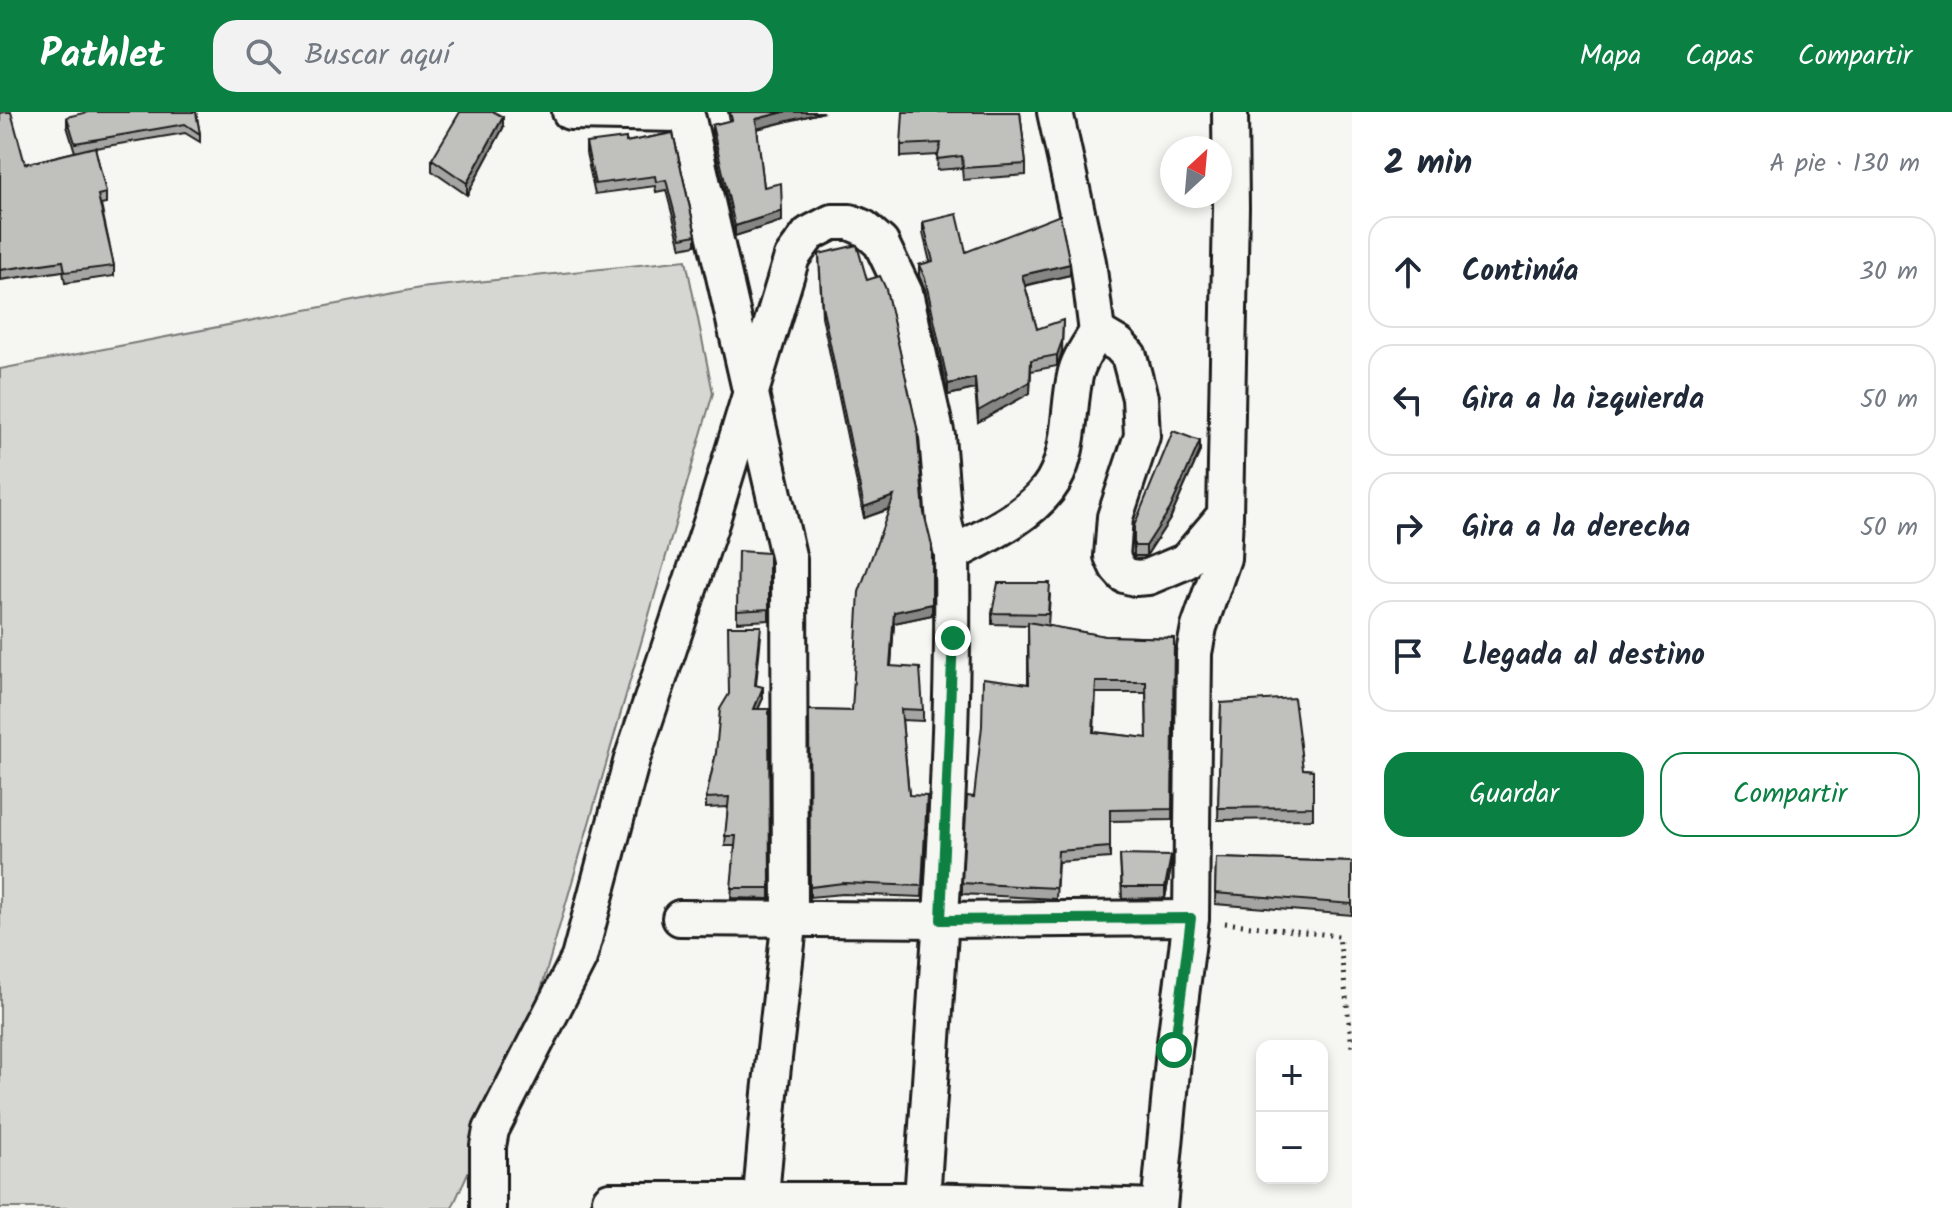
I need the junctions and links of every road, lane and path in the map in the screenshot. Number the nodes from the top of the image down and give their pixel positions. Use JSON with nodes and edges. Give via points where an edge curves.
{"nodes":[{"id":1,"x":570,"y":112,"type":"edge"},
{"id":2,"x":1055,"y":112,"type":"edge"},
{"id":3,"x":1230,"y":112,"type":"edge"},
{"id":4,"x":1097,"y":332,"type":"junction"},
{"id":5,"x":751,"y":394,"type":"junction"},
{"id":6,"x":1225,"y":515,"type":"junction"},
{"id":7,"x":952,"y":554,"type":"junction"},
{"id":8,"x":790,"y":917,"type":"junction"},
{"id":9,"x":680,"y":918,"type":"dead end"},
{"id":10,"x":1191,"y":918,"type":"junction"},
{"id":11,"x":941,"y":920,"type":"junction"},
{"id":12,"x":1352,"y":1047,"type":"edge"},
{"id":13,"x":610,"y":1200,"type":"dead end"},
{"id":14,"x":922,"y":1200,"type":"junction"},
{"id":15,"x":760,"y":1205,"type":"edge"},
{"id":16,"x":1159,"y":1207,"type":"edge"},
{"id":17,"x":488,"y":1208,"type":"edge"}],
"edges":[{"from":1,"to":5,"type":"street","via":[[681,114],[688,119]]},
{"from":2,"to":4,"type":"street","via":[[1088,262]]},
{"from":3,"to":6,"type":"street"},
{"from":4,"to":6,"type":"street","via":[[1129,356],[1140,398],[1142,436],[1115,517],[1112,556],[1117,567],[1124,575],[1148,577],[1186,561]]},
{"from":4,"to":7,"type":"street","via":[[1075,374],[1069,426],[1048,489],[1017,518]]},
{"from":5,"to":7,"type":"street","via":[[792,257],[809,234],[832,222],[864,228],[881,243],[905,293],[937,436]]},
{"from":5,"to":8,"type":"street","via":[[789,560]]},
{"from":5,"to":17,"type":"street","via":[[632,759],[579,958],[491,1130]]},
{"from":6,"to":10,"type":"street","via":[[1223,558],[1194,653]]},
{"from":7,"to":11,"type":"street"},
{"from":8,"to":9,"type":"street"},
{"from":8,"to":11,"type":"street"},
{"from":8,"to":15,"type":"street"},
{"from":10,"to":11,"type":"street"},
{"from":10,"to":12,"type":"path","via":[[1339,936]]},
{"from":10,"to":16,"type":"street"},
{"from":11,"to":14,"type":"street"},
{"from":13,"to":15,"type":"street"},
{"from":14,"to":15,"type":"street"},
{"from":14,"to":16,"type":"street"}]}
